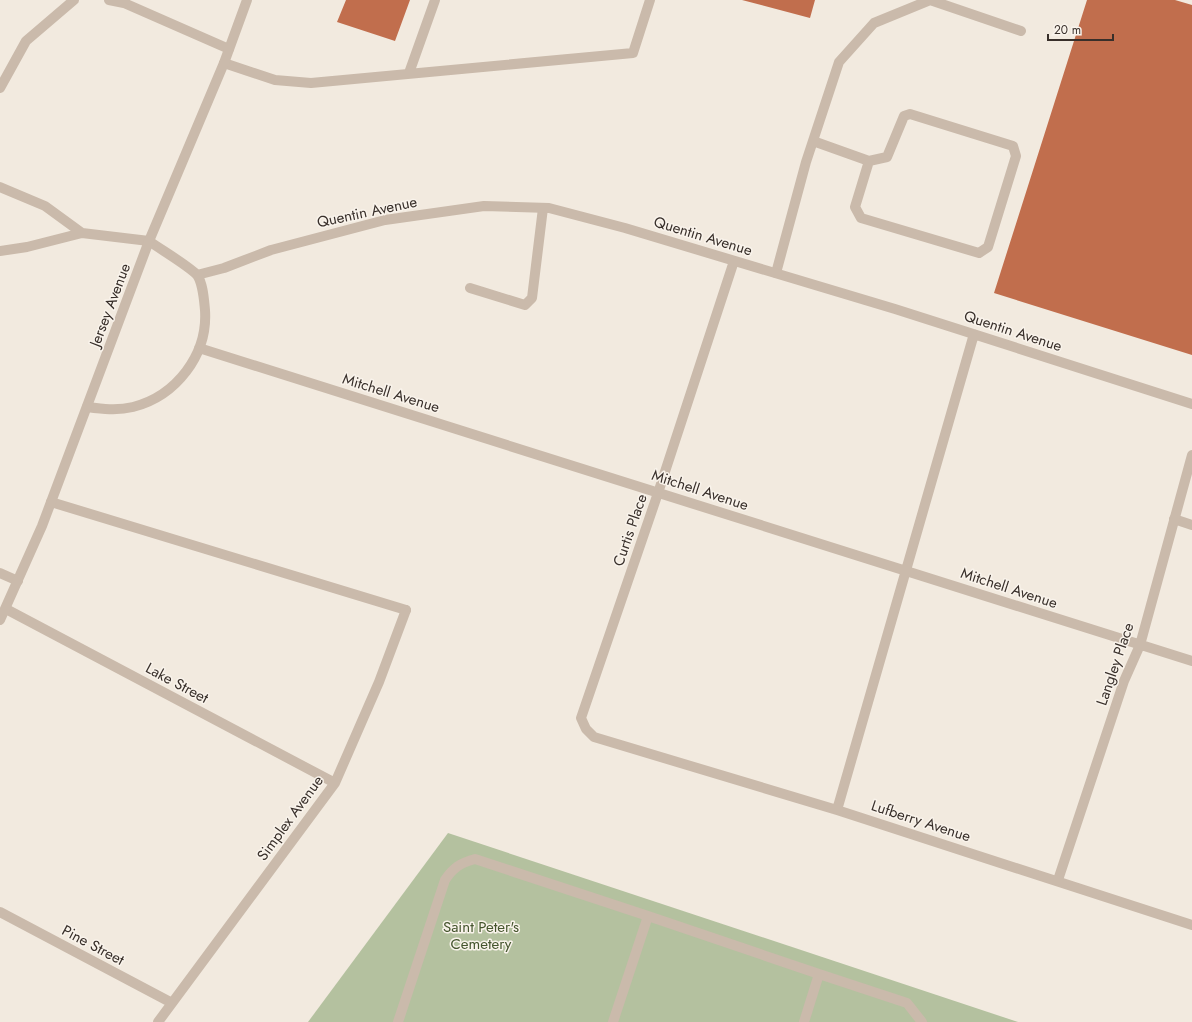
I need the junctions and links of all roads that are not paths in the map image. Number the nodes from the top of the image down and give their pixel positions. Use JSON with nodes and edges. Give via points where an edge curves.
{"nodes":[{"id":1,"x":74,"y":0,"type":"edge"},
{"id":2,"x":109,"y":0,"type":"edge"},
{"id":3,"x":247,"y":0,"type":"edge"},
{"id":4,"x":435,"y":0,"type":"edge"},
{"id":5,"x":650,"y":0,"type":"edge"},
{"id":6,"x":1021,"y":31,"type":"dead end"},
{"id":7,"x":229,"y":49,"type":"junction"},
{"id":8,"x":224,"y":63,"type":"junction"},
{"id":9,"x":409,"y":73,"type":"junction"},
{"id":10,"x":0,"y":88,"type":"edge"},
{"id":11,"x":813,"y":141,"type":"junction"},
{"id":12,"x":869,"y":160,"type":"junction"},
{"id":13,"x":0,"y":187,"type":"edge"},
{"id":14,"x":543,"y":208,"type":"junction"},
{"id":15,"x":82,"y":233,"type":"junction"},
{"id":16,"x":149,"y":241,"type":"junction"},
{"id":17,"x":0,"y":251,"type":"edge"},
{"id":18,"x":734,"y":260,"type":"junction"},
{"id":19,"x":776,"y":273,"type":"junction"},
{"id":20,"x":197,"y":275,"type":"junction"},
{"id":21,"x":470,"y":288,"type":"dead end"},
{"id":22,"x":974,"y":334,"type":"junction"},
{"id":23,"x":199,"y":348,"type":"junction"},
{"id":24,"x":1192,"y":404,"type":"edge"},
{"id":25,"x":87,"y":407,"type":"junction"},
{"id":26,"x":1192,"y":455,"type":"edge"},
{"id":27,"x":658,"y":493,"type":"junction"},
{"id":28,"x":51,"y":502,"type":"junction"},
{"id":29,"x":1174,"y":519,"type":"junction"},
{"id":30,"x":1192,"y":525,"type":"edge"},
{"id":31,"x":906,"y":571,"type":"junction"},
{"id":32,"x":0,"y":573,"type":"edge"},
{"id":33,"x":18,"y":581,"type":"junction"},
{"id":34,"x":6,"y":609,"type":"junction"},
{"id":35,"x":0,"y":620,"type":"edge"},
{"id":36,"x":1140,"y":645,"type":"junction"},
{"id":37,"x":1192,"y":661,"type":"edge"},
{"id":38,"x":640,"y":751,"type":"joint"},
{"id":39,"x":335,"y":783,"type":"junction"},
{"id":40,"x":837,"y":810,"type":"junction"},
{"id":41,"x":1058,"y":880,"type":"junction"},
{"id":42,"x":0,"y":912,"type":"edge"},
{"id":43,"x":648,"y":916,"type":"junction"},
{"id":44,"x":1192,"y":925,"type":"edge"},
{"id":45,"x":819,"y":974,"type":"junction"},
{"id":46,"x":172,"y":1003,"type":"junction"},
{"id":47,"x":158,"y":1022,"type":"edge"},
{"id":48,"x":398,"y":1022,"type":"edge"},
{"id":49,"x":612,"y":1022,"type":"edge"},
{"id":50,"x":804,"y":1022,"type":"edge"},
{"id":51,"x":922,"y":1022,"type":"edge"}],
"edges":[{"from":1,"to":10,"type":"street","via":[[26,41]]},
{"from":2,"to":7,"type":"street","via":[[124,3]]},
{"from":3,"to":7,"type":"street","name":"Jersey Avenue"},
{"from":4,"to":9,"type":"street"},
{"from":5,"to":9,"type":"street","via":[[633,53]]},
{"from":6,"to":11,"type":"street","via":[[930,0],[874,23],[839,62]]},
{"from":7,"to":8,"type":"street","name":"Jersey Avenue"},
{"from":8,"to":9,"type":"street","via":[[275,80],[311,83]]},
{"from":8,"to":16,"type":"street","name":"Jersey Avenue"},
{"from":11,"to":12,"type":"street"},
{"from":11,"to":19,"type":"street"},
{"from":12,"to":12,"type":"street","via":[[855,207],[861,218],[979,253],[988,247],[1016,156],[1013,146],[910,114],[904,116],[887,157]]},
{"from":13,"to":15,"type":"street","via":[[45,206]]},
{"from":14,"to":18,"type":"street","name":"Quentin Avenue","via":[[625,228]]},
{"from":14,"to":20,"type":"street","name":"Quentin Avenue","via":[[484,206],[385,220],[271,250],[224,268]]},
{"from":14,"to":21,"type":"street","via":[[532,298],[525,305]]},
{"from":15,"to":16,"type":"street"},
{"from":15,"to":17,"type":"street"},
{"from":16,"to":20,"type":"street"},
{"from":16,"to":25,"type":"street","name":"Jersey Avenue"},
{"from":18,"to":19,"type":"street","name":"Quentin Avenue"},
{"from":18,"to":27,"type":"street","name":"Curtis Place"},
{"from":19,"to":22,"type":"street","name":"Quentin Avenue"},
{"from":20,"to":23,"type":"street","via":[[203,294],[205,314],[204,333]]},
{"from":22,"to":24,"type":"street","name":"Quentin Avenue"},
{"from":22,"to":31,"type":"street"},
{"from":23,"to":25,"type":"street","via":[[182,377],[159,396],[141,404],[122,408]]},
{"from":23,"to":27,"type":"street","name":"Mitchell Avenue"},
{"from":25,"to":28,"type":"street","name":"Jersey Avenue"},
{"from":26,"to":29,"type":"street","name":"Langley Place"},
{"from":27,"to":31,"type":"street","name":"Mitchell Avenue"},
{"from":27,"to":38,"type":"street","name":"Curtis Place","via":[[581,718],[594,738]]},
{"from":28,"to":33,"type":"street","name":"Jersey Avenue"},
{"from":28,"to":39,"type":"street","name":"Simplex Avenue","via":[[406,610],[379,682]]},
{"from":29,"to":30,"type":"street"},
{"from":29,"to":36,"type":"street","name":"Langley Place"},
{"from":31,"to":36,"type":"street","name":"Mitchell Avenue"},
{"from":31,"to":40,"type":"street"},
{"from":32,"to":33,"type":"street"},
{"from":33,"to":34,"type":"street","name":"Jersey Avenue"},
{"from":34,"to":35,"type":"street","name":"Jersey Avenue"},
{"from":34,"to":39,"type":"street","name":"Lake Street"},
{"from":36,"to":37,"type":"street","name":"Mitchell Avenue"},
{"from":36,"to":41,"type":"street","name":"Langley Place","via":[[1124,681]]},
{"from":38,"to":40,"type":"street","name":"Lufberry Avenue"},
{"from":39,"to":46,"type":"street","name":"Simplex Avenue"},
{"from":40,"to":41,"type":"street","name":"Lufberry Avenue"},
{"from":41,"to":44,"type":"street","name":"Lufberry Avenue"},
{"from":42,"to":46,"type":"street","name":"Pine Street"},
{"from":43,"to":45,"type":"street"},
{"from":43,"to":48,"type":"street","via":[[475,859],[463,862],[452,869],[445,880]]},
{"from":43,"to":49,"type":"street"},
{"from":45,"to":50,"type":"street"},
{"from":45,"to":51,"type":"street","via":[[907,1003]]},
{"from":46,"to":47,"type":"street","name":"Simplex Avenue"}]}
